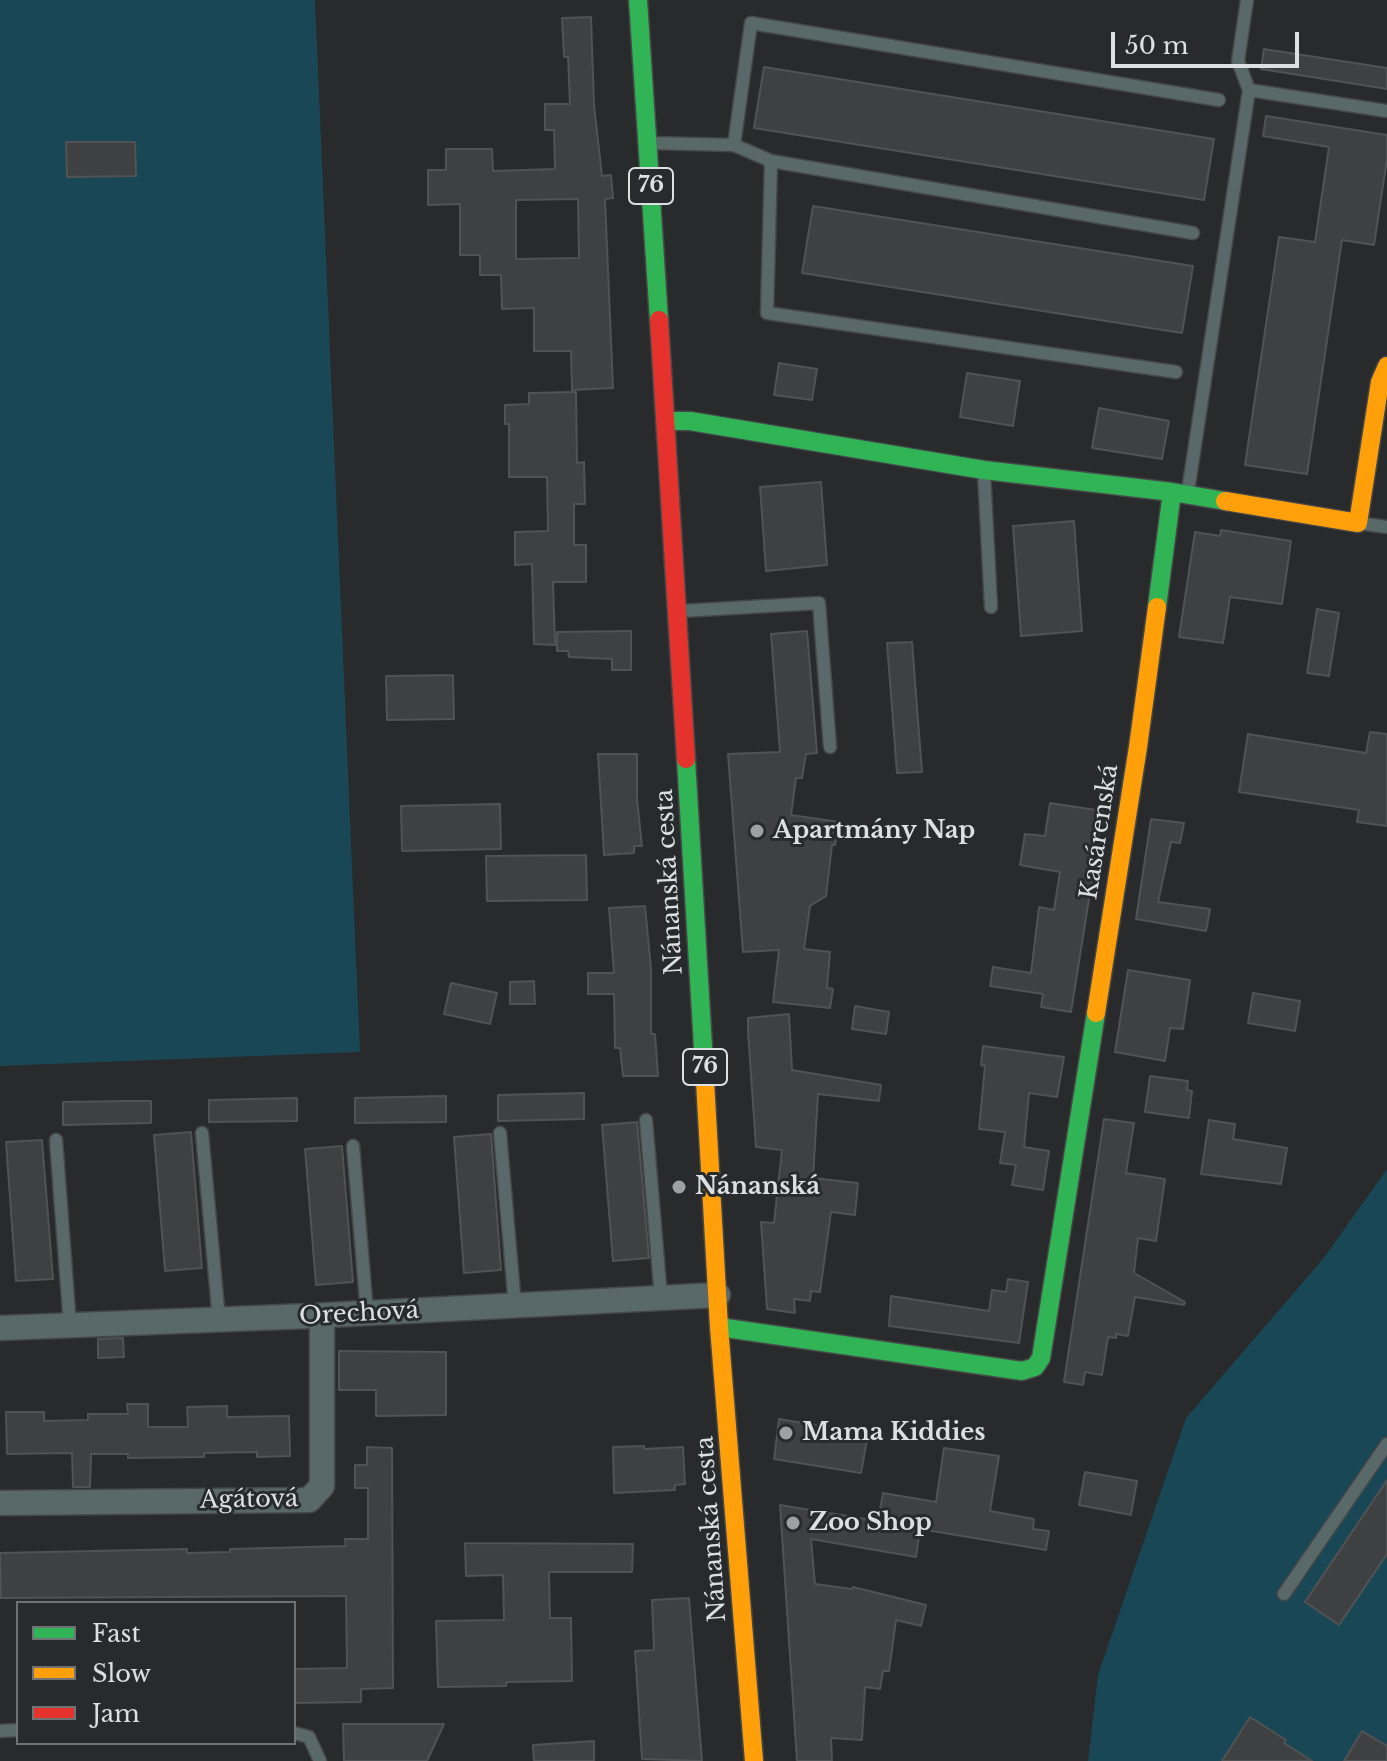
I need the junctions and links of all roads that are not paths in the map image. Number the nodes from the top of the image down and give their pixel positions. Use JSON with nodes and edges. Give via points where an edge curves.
{"nodes":[{"id":1,"x":638,"y":0,"type":"edge"},
{"id":2,"x":1247,"y":0,"type":"edge"},
{"id":3,"x":1249,"y":90,"type":"junction"},
{"id":4,"x":1219,"y":100,"type":"dead end"},
{"id":5,"x":1387,"y":111,"type":"edge"},
{"id":6,"x":649,"y":143,"type":"junction"},
{"id":7,"x":734,"y":145,"type":"junction"},
{"id":8,"x":771,"y":161,"type":"junction"},
{"id":9,"x":1193,"y":233,"type":"dead end"},
{"id":10,"x":1387,"y":366,"type":"edge"},
{"id":11,"x":1176,"y":372,"type":"dead end"},
{"id":12,"x":666,"y":421,"type":"junction"},
{"id":13,"x":984,"y":470,"type":"junction"},
{"id":14,"x":1180,"y":493,"type":"junction"},
{"id":15,"x":1358,"y":523,"type":"junction"},
{"id":16,"x":1387,"y":527,"type":"edge"},
{"id":17,"x":991,"y":607,"type":"dead end"},
{"id":18,"x":678,"y":612,"type":"junction"},
{"id":19,"x":830,"y":747,"type":"dead end"},
{"id":20,"x":646,"y":1120,"type":"dead end"},
{"id":21,"x":202,"y":1133,"type":"dead end"},
{"id":22,"x":500,"y":1133,"type":"dead end"},
{"id":23,"x":56,"y":1140,"type":"dead end"},
{"id":24,"x":353,"y":1146,"type":"dead end"},
{"id":25,"x":718,"y":1295,"type":"junction"},
{"id":26,"x":661,"y":1298,"type":"junction"},
{"id":27,"x":515,"y":1306,"type":"junction"},
{"id":28,"x":367,"y":1313,"type":"junction"},
{"id":29,"x":322,"y":1316,"type":"junction"},
{"id":30,"x":219,"y":1320,"type":"junction"},
{"id":31,"x":70,"y":1326,"type":"junction"},
{"id":32,"x":719,"y":1327,"type":"junction"},
{"id":33,"x":0,"y":1328,"type":"edge"},
{"id":34,"x":1387,"y":1444,"type":"edge"},
{"id":35,"x":0,"y":1503,"type":"edge"},
{"id":36,"x":1284,"y":1594,"type":"dead end"},
{"id":37,"x":296,"y":1734,"type":"edge"},
{"id":38,"x":320,"y":1761,"type":"edge"},
{"id":39,"x":754,"y":1761,"type":"edge"}],
"edges":[{"from":1,"to":6,"type":"street","name":"Nánanská cesta","number":"76"},
{"from":2,"to":3,"type":"lane","via":[[1238,61]]},
{"from":3,"to":5,"type":"lane"},
{"from":3,"to":14,"type":"lane"},
{"from":4,"to":7,"type":"lane","via":[[751,23]]},
{"from":6,"to":7,"type":"lane"},
{"from":6,"to":12,"type":"street","name":"Nánanská cesta","number":"76"},
{"from":7,"to":8,"type":"lane"},
{"from":8,"to":9,"type":"lane"},
{"from":8,"to":11,"type":"lane","via":[[767,313]]},
{"from":10,"to":15,"type":"street"},
{"from":12,"to":13,"type":"street"},
{"from":12,"to":18,"type":"street","name":"Nánanská cesta","number":"76"},
{"from":13,"to":14,"type":"street"},
{"from":13,"to":17,"type":"lane"},
{"from":14,"to":15,"type":"street"},
{"from":14,"to":32,"type":"street","name":"Kasárenská","via":[[1041,1358],[1035,1367],[1022,1371]]},
{"from":15,"to":16,"type":"lane"},
{"from":18,"to":19,"type":"lane","via":[[819,603]]},
{"from":18,"to":25,"type":"street","name":"Nánanská cesta","number":"76"},
{"from":20,"to":26,"type":"lane"},
{"from":21,"to":30,"type":"lane"},
{"from":22,"to":27,"type":"lane"},
{"from":23,"to":31,"type":"lane"},
{"from":24,"to":28,"type":"lane"},
{"from":25,"to":26,"type":"street","name":"Orechová"},
{"from":25,"to":32,"type":"street","name":"Nánanská cesta","number":"76"},
{"from":26,"to":27,"type":"street","name":"Orechová"},
{"from":27,"to":28,"type":"street","name":"Orechová"},
{"from":28,"to":29,"type":"street","name":"Orechová"},
{"from":29,"to":30,"type":"street","name":"Orechová"},
{"from":29,"to":35,"type":"street","name":"Agátová","via":[[322,1486],[309,1500]]},
{"from":30,"to":31,"type":"street","name":"Orechová"},
{"from":31,"to":33,"type":"street","name":"Orechová"},
{"from":32,"to":39,"type":"street","name":"Nánanská cesta","number":"76"},
{"from":34,"to":36,"type":"lane"},
{"from":37,"to":38,"type":"lane","via":[[309,1737]]}]}
